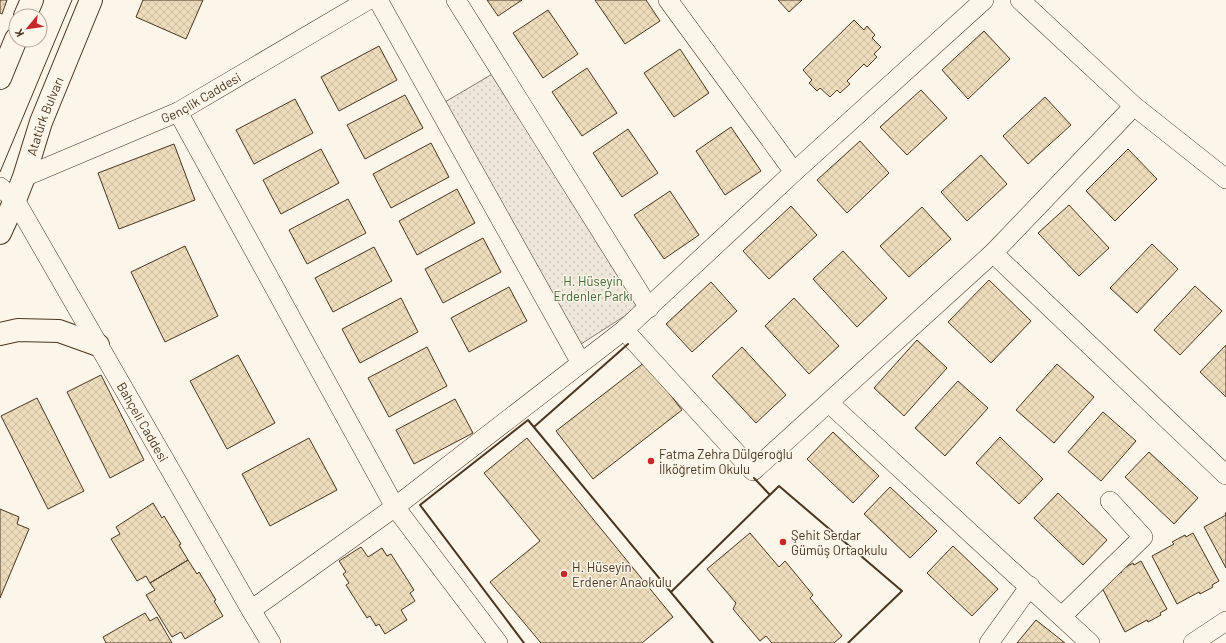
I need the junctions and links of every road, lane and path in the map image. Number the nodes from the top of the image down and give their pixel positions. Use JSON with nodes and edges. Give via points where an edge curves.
{"nodes":[{"id":1,"x":91,"y":0,"type":"edge"},
{"id":2,"x":368,"y":0,"type":"edge"},
{"id":3,"x":378,"y":0,"type":"edge"},
{"id":4,"x":456,"y":0,"type":"edge"},
{"id":5,"x":668,"y":0,"type":"edge"},
{"id":6,"x":984,"y":0,"type":"edge"},
{"id":7,"x":1020,"y":0,"type":"edge"},
{"id":8,"x":12,"y":48,"type":"edge"},
{"id":9,"x":0,"y":78,"type":"edge"},
{"id":10,"x":1134,"y":106,"type":"junction"},
{"id":11,"x":178,"y":112,"type":"junction"},
{"id":12,"x":794,"y":172,"type":"junction"},
{"id":13,"x":24,"y":177,"type":"junction"},
{"id":14,"x":1226,"y":179,"type":"edge"},
{"id":15,"x":8,"y":194,"type":"edge"},
{"id":16,"x":0,"y":233,"type":"edge"},
{"id":17,"x":993,"y":253,"type":"junction"},
{"id":18,"x":649,"y":308,"type":"junction"},
{"id":19,"x":624,"y":330,"type":"junction"},
{"id":20,"x":0,"y":334,"type":"edge"},
{"id":21,"x":98,"y":345,"type":"junction"},
{"id":22,"x":581,"y":363,"type":"junction"},
{"id":23,"x":829,"y":403,"type":"junction"},
{"id":24,"x":1226,"y":475,"type":"edge"},
{"id":25,"x":1110,"y":501,"type":"dead end"},
{"id":26,"x":395,"y":507,"type":"junction"},
{"id":27,"x":1030,"y":586,"type":"junction"},
{"id":28,"x":251,"y":610,"type":"junction"},
{"id":29,"x":1062,"y":616,"type":"junction"},
{"id":30,"x":1226,"y":621,"type":"edge"},
{"id":31,"x":271,"y":643,"type":"edge"},
{"id":32,"x":498,"y":643,"type":"edge"},
{"id":33,"x":989,"y":643,"type":"edge"},
{"id":34,"x":1090,"y":643,"type":"edge"},
{"id":35,"x":1193,"y":643,"type":"edge"}],
"edges":[{"from":1,"to":13,"type":"main road","name":"Atatürk Bulvarı","via":[[41,122]]},
{"from":2,"to":11,"type":"street","name":"Gençlik Caddesi"},
{"from":3,"to":22,"type":"street"},
{"from":4,"to":18,"type":"street"},
{"from":5,"to":12,"type":"street"},
{"from":6,"to":12,"type":"street"},
{"from":7,"to":10,"type":"street"},
{"from":8,"to":9,"type":"main road"},
{"from":10,"to":14,"type":"street"},
{"from":10,"to":17,"type":"street"},
{"from":11,"to":13,"type":"street","name":"Gençlik Caddesi"},
{"from":11,"to":26,"type":"street"},
{"from":12,"to":18,"type":"street"},
{"from":13,"to":15,"type":"main road","name":"Atatürk Bulvarı"},
{"from":15,"to":16,"type":"main road","name":"Atatürk Bulvarı"},
{"from":15,"to":21,"type":"street","name":"Bahçeli Caddesi"},
{"from":17,"to":23,"type":"street"},
{"from":17,"to":24,"type":"street"},
{"from":18,"to":19,"type":"street"},
{"from":19,"to":22,"type":"street"},
{"from":19,"to":23,"type":"street","via":[[753,471]]},
{"from":20,"to":21,"type":"main road","via":[[18,330],[59,332]]},
{"from":21,"to":28,"type":"street","name":"Bahçeli Caddesi"},
{"from":22,"to":26,"type":"street"},
{"from":23,"to":27,"type":"street"},
{"from":25,"to":29,"type":"street","via":[[1143,537]]},
{"from":26,"to":28,"type":"street"},
{"from":26,"to":32,"type":"street"},
{"from":27,"to":29,"type":"street"},
{"from":27,"to":33,"type":"street"},
{"from":28,"to":31,"type":"street","name":"Bahçeli Caddesi"},
{"from":29,"to":34,"type":"street"},
{"from":30,"to":35,"type":"street"}]}
